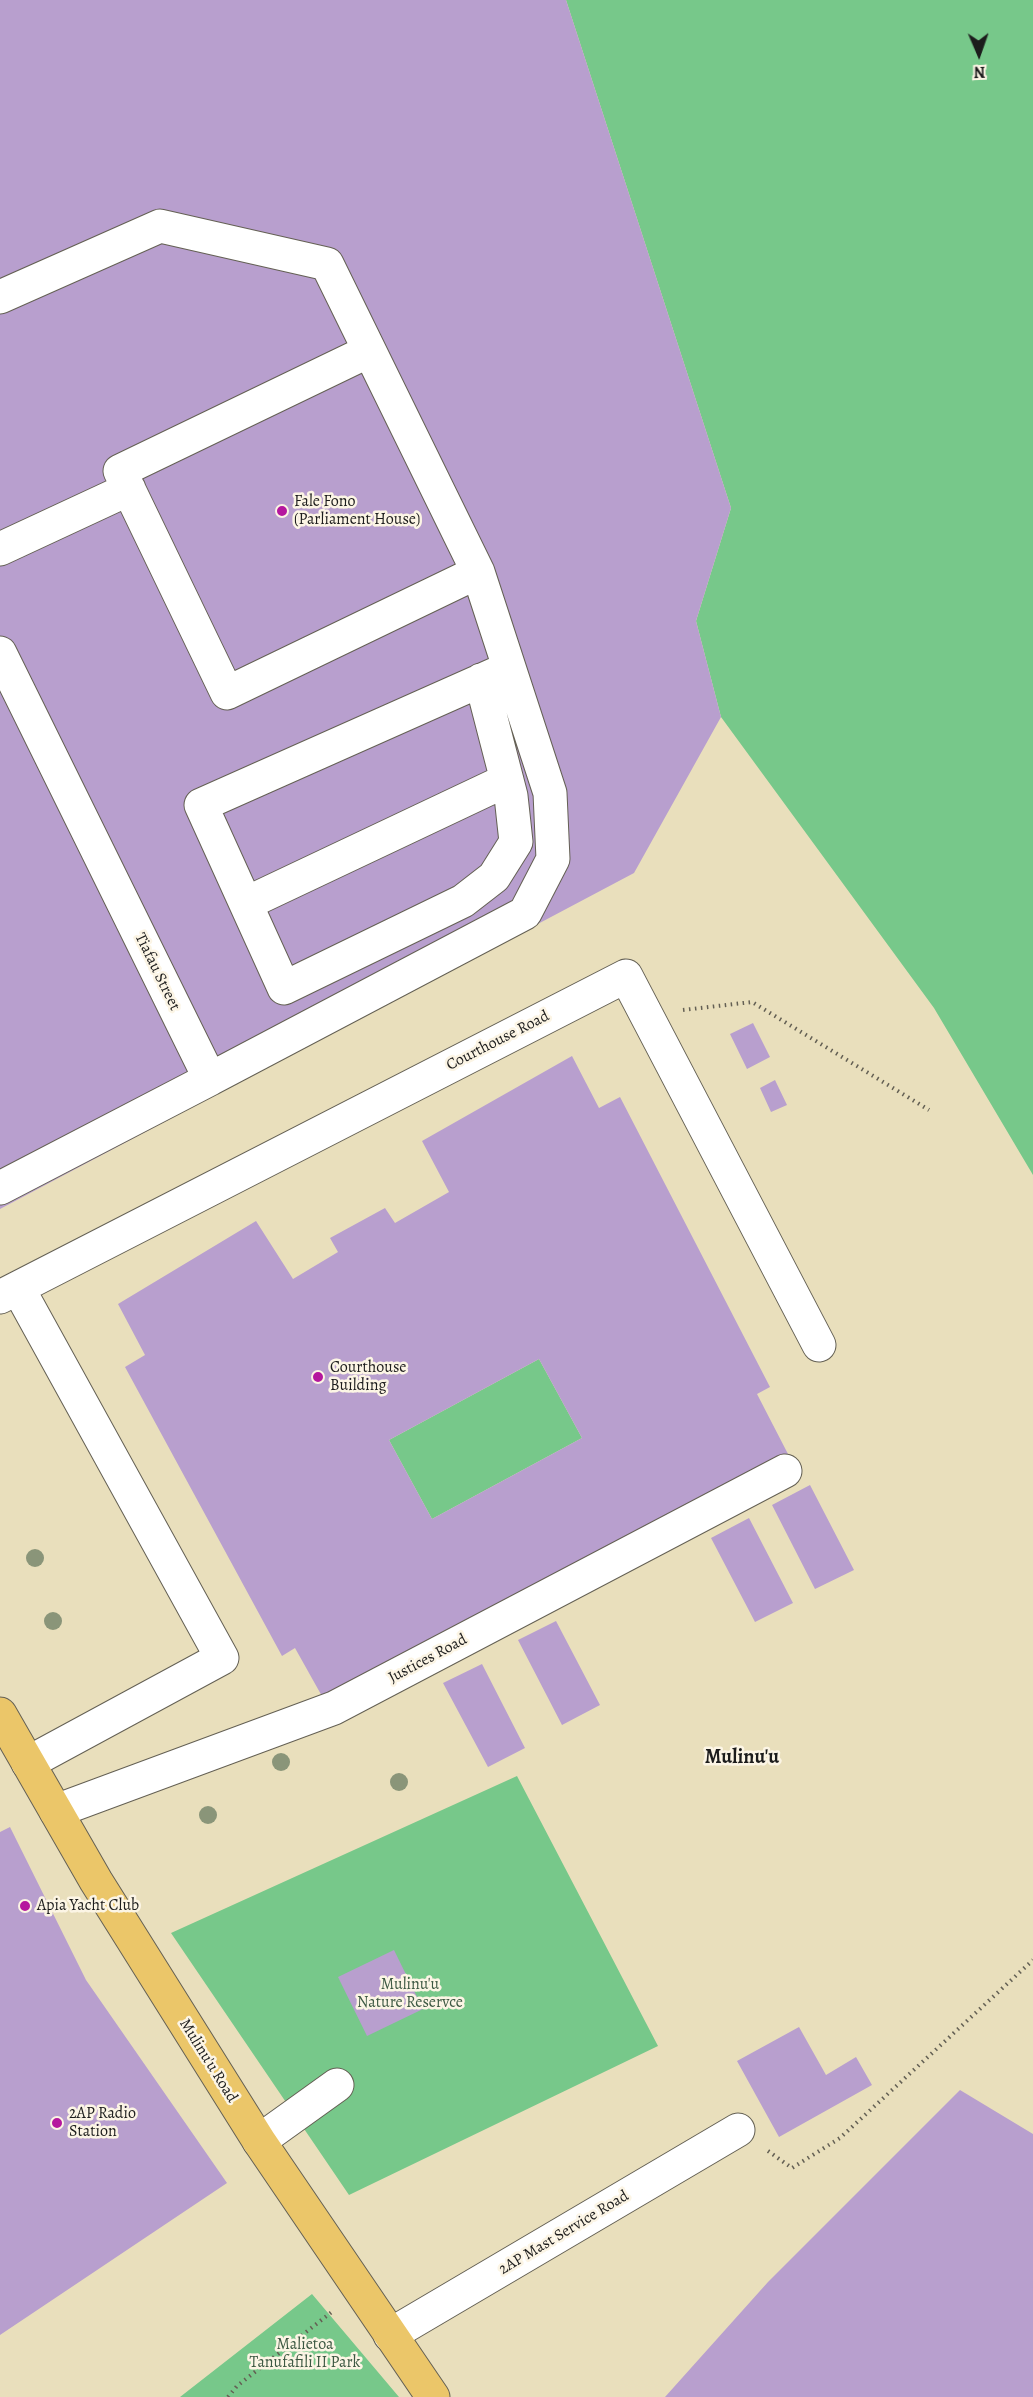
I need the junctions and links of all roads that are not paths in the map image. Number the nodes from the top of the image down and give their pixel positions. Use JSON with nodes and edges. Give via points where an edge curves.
{"nodes":[{"id":1,"x":0,"y":297,"type":"edge"},
{"id":2,"x":369,"y":351,"type":"junction"},
{"id":3,"x":129,"y":489,"type":"junction"},
{"id":4,"x":0,"y":549,"type":"edge"},
{"id":5,"x":478,"y":572,"type":"junction"},
{"id":6,"x":0,"y":653,"type":"edge"},
{"id":7,"x":495,"y":674,"type":"junction"},
{"id":8,"x":507,"y":780,"type":"junction"},
{"id":9,"x":247,"y":903,"type":"junction"},
{"id":10,"x":311,"y":975,"type":"junction"},
{"id":11,"x":329,"y":1016,"type":"junction"},
{"id":12,"x":210,"y":1079,"type":"junction"},
{"id":13,"x":0,"y":1188,"type":"edge"},
{"id":14,"x":9,"y":1292,"type":"edge"},
{"id":15,"x":819,"y":1344,"type":"dead end"},
{"id":16,"x":785,"y":1471,"type":"dead end"},
{"id":17,"x":0,"y":1714,"type":"edge"},
{"id":18,"x":28,"y":1763,"type":"junction"},
{"id":19,"x":56,"y":1811,"type":"junction"},
{"id":20,"x":337,"y":2085,"type":"dead end"},
{"id":21,"x":738,"y":2130,"type":"road end"},
{"id":22,"x":259,"y":2141,"type":"junction"},
{"id":23,"x":390,"y":2335,"type":"junction"},
{"id":24,"x":433,"y":2397,"type":"edge"}],
"edges":[{"from":1,"to":2,"type":"street","via":[[160,226],[327,264]]},
{"from":2,"to":3,"type":"street","via":[[120,471]]},
{"from":2,"to":5,"type":"street"},
{"from":3,"to":4,"type":"street"},
{"from":3,"to":5,"type":"street","via":[[227,693]]},
{"from":5,"to":7,"type":"street"},
{"from":6,"to":12,"type":"street","name":"Tiafau Street"},
{"from":7,"to":8,"type":"street"},
{"from":7,"to":9,"type":"street","via":[[201,805]]},
{"from":7,"to":11,"type":"street","via":[[550,793],[552,859],[525,913]]},
{"from":8,"to":9,"type":"street"},
{"from":8,"to":10,"type":"street","via":[[516,842],[494,877],[463,901]]},
{"from":9,"to":10,"type":"street","via":[[284,988]]},
{"from":10,"to":11,"type":"street"},
{"from":11,"to":12,"type":"street"},
{"from":12,"to":13,"type":"street"},
{"from":14,"to":15,"type":"street","name":"Courthouse Road","via":[[626,976]]},
{"from":14,"to":18,"type":"street","via":[[222,1658]]},
{"from":16,"to":19,"type":"street","name":"Justices Road","via":[[334,1708]]},
{"from":17,"to":18,"type":"main road","name":"Mulinu'u Road"},
{"from":18,"to":19,"type":"main road","name":"Mulinu'u Road"},
{"from":19,"to":22,"type":"main road","name":"Mulinu'u Road"},
{"from":20,"to":22,"type":"street"},
{"from":21,"to":23,"type":"street","name":"2AP Mast Service Road"},
{"from":22,"to":23,"type":"main road","name":"Mulinu'u Road"},
{"from":23,"to":24,"type":"main road","name":"Mulinu'u Road"}]}
